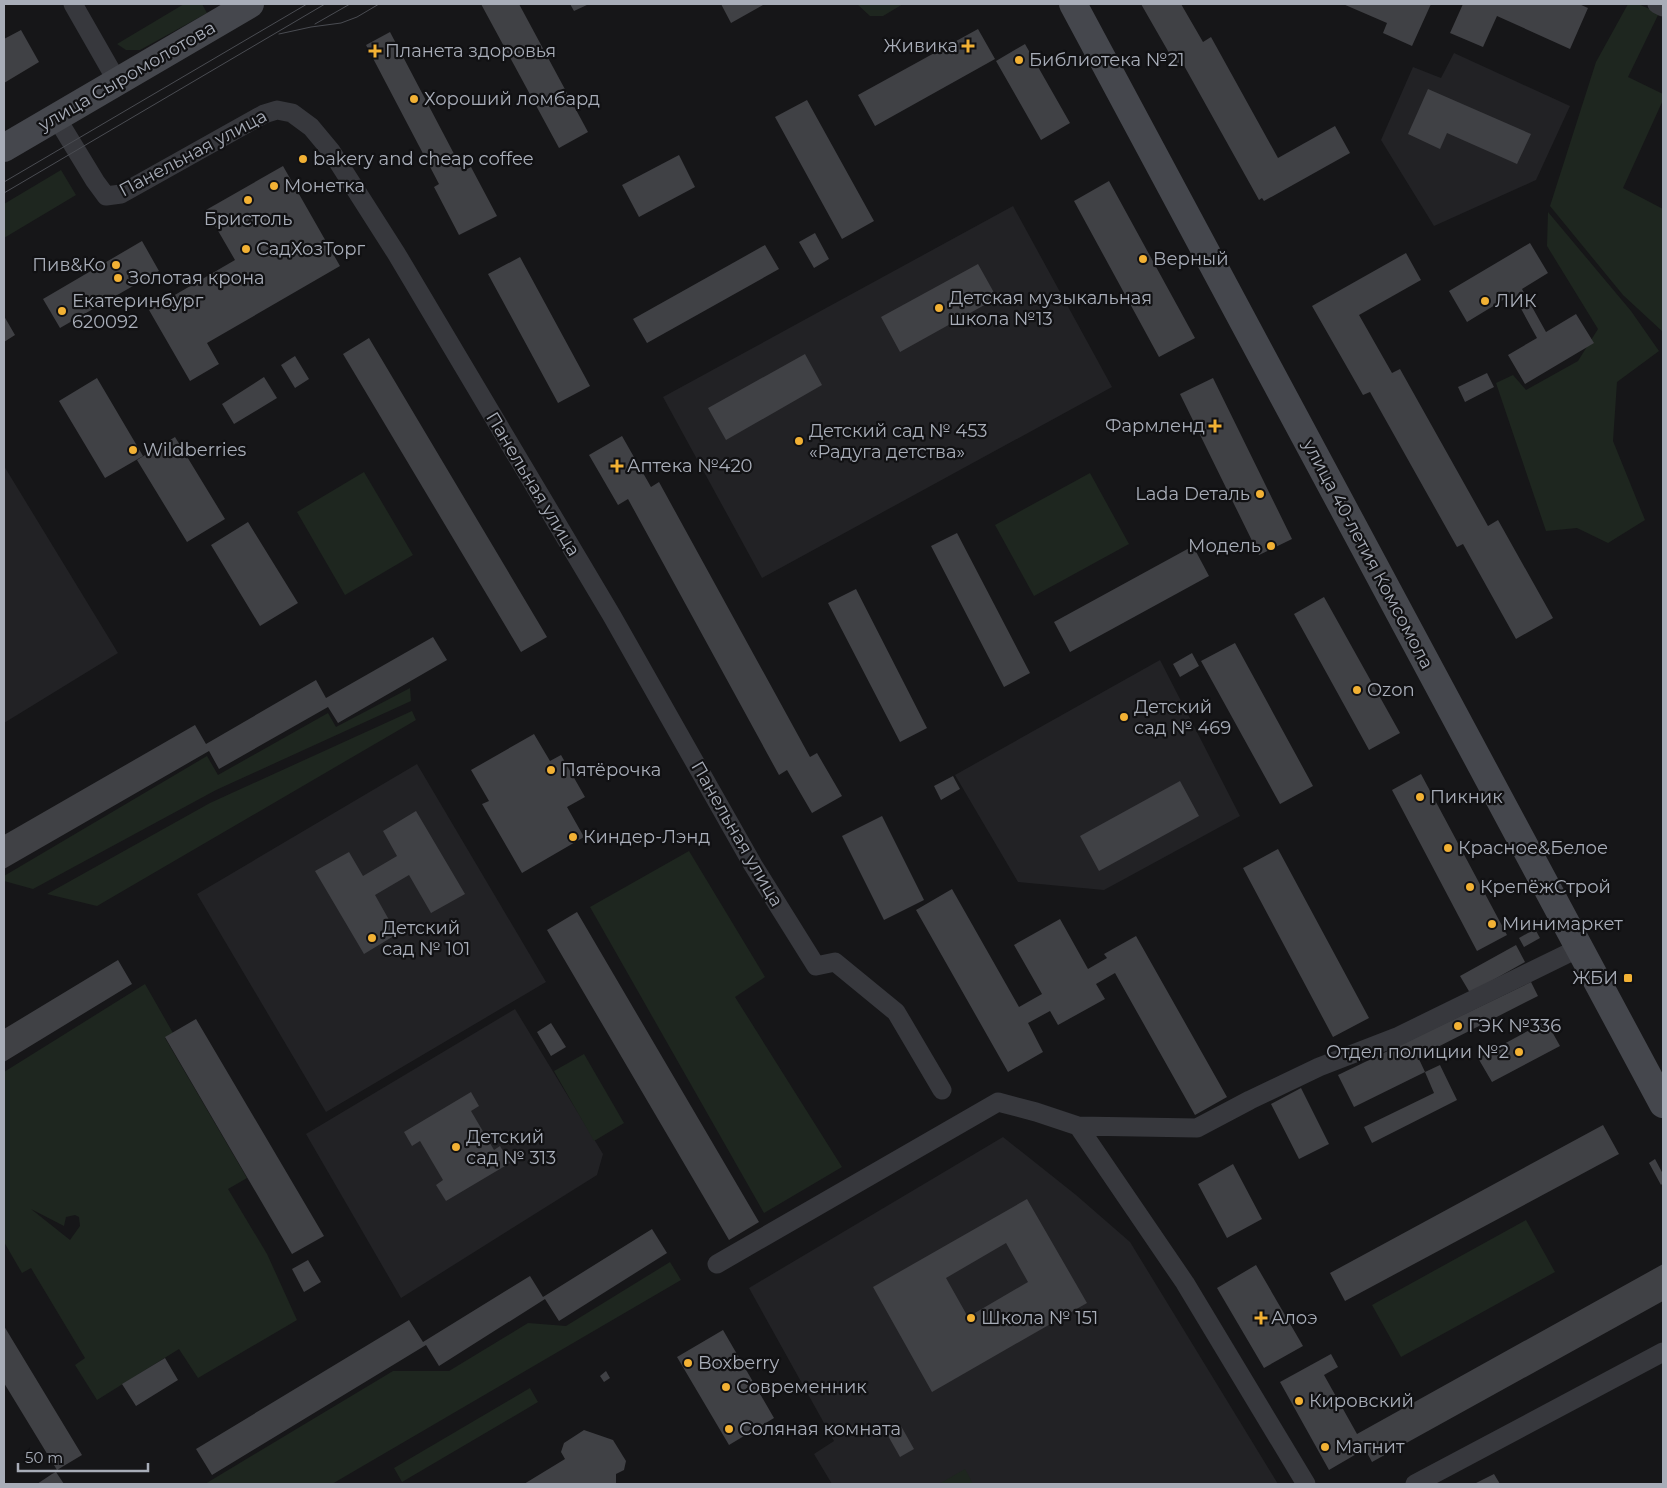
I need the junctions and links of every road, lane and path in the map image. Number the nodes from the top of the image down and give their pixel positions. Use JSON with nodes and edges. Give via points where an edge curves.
{"nodes":[{"id":1,"x":73,"y":4,"type":"edge"},
{"id":2,"x":250,"y":4,"type":"edge"},
{"id":3,"x":1072,"y":4,"type":"edge"},
{"id":4,"x":1657,"y":4,"type":"edge"},
{"id":5,"x":1663,"y":6,"type":"edge"},
{"id":6,"x":117,"y":81,"type":"junction"},
{"id":7,"x":56,"y":117,"type":"junction"},
{"id":8,"x":4,"y":148,"type":"edge"},
{"id":9,"x":1579,"y":948,"type":"junction"},
{"id":10,"x":942,"y":1090,"type":"dead end"},
{"id":11,"x":1663,"y":1104,"type":"edge"},
{"id":12,"x":1078,"y":1126,"type":"junction"},
{"id":13,"x":717,"y":1264,"type":"dead end"},
{"id":14,"x":1663,"y":1352,"type":"edge"},
{"id":15,"x":1306,"y":1484,"type":"edge"},
{"id":16,"x":1416,"y":1484,"type":"edge"}],
"edges":[{"from":1,"to":6,"type":"street"},
{"from":2,"to":6,"type":"main road","name":"улица Сыромолотова"},
{"from":3,"to":9,"type":"main road","name":"улица 40-летия Комсомола"},
{"from":4,"to":5,"type":"street"},
{"from":6,"to":7,"type":"main road","name":"улица Сыромолотова"},
{"from":7,"to":8,"type":"main road","name":"улица Сыромолотова"},
{"from":7,"to":10,"type":"street","name":"Панельная улица","via":[[106,196],[122,194],[264,114],[277,110],[292,113],[311,126],[331,151],[396,253],[607,608],[753,865],[816,966],[835,962],[896,1012]]},
{"from":9,"to":11,"type":"main road","name":"улица 40-летия Комсомола"},
{"from":9,"to":12,"type":"street","via":[[1399,1036],[1319,1067],[1197,1128]]},
{"from":12,"to":13,"type":"street","via":[[998,1102]]},
{"from":12,"to":15,"type":"street","via":[[1185,1283]]},
{"from":14,"to":16,"type":"street"}]}
